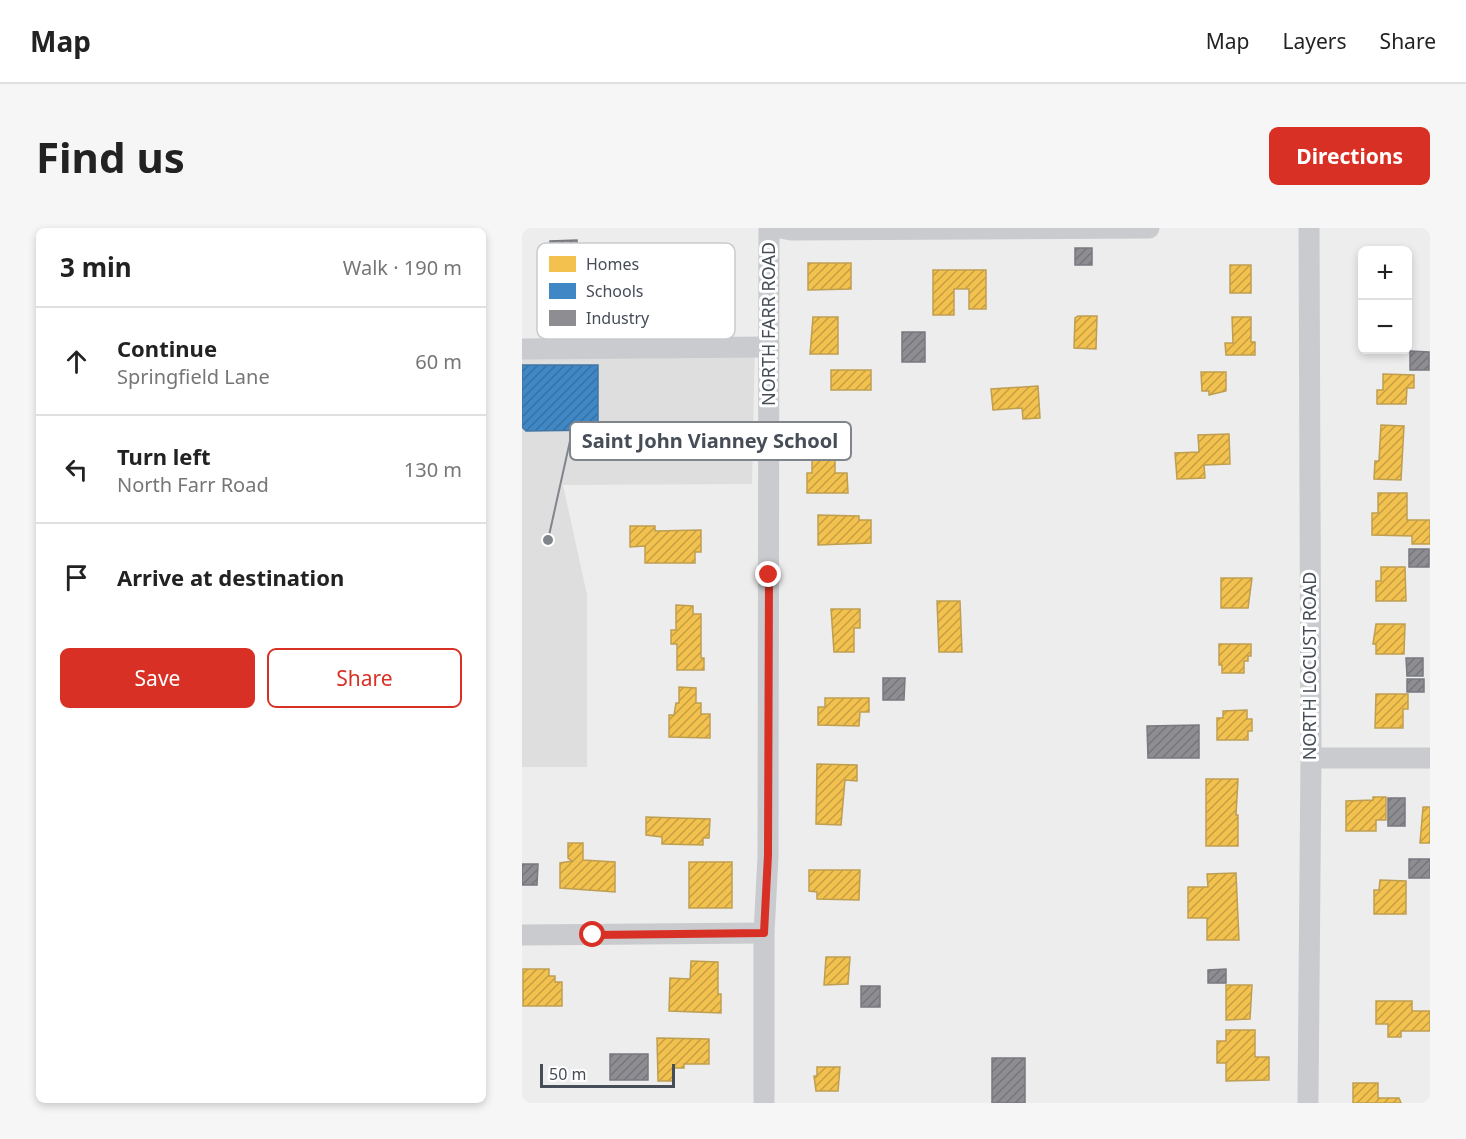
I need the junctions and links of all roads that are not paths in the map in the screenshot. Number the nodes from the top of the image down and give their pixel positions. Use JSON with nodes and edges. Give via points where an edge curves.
{"nodes":[{"id":1,"x":770,"y":228,"type":"edge"},
{"id":2,"x":781,"y":228,"type":"edge"},
{"id":3,"x":1149,"y":228,"type":"edge"},
{"id":4,"x":1309,"y":228,"type":"edge"},
{"id":5,"x":769,"y":347,"type":"junction"},
{"id":6,"x":522,"y":349,"type":"edge"},
{"id":7,"x":1311,"y":758,"type":"junction"},
{"id":8,"x":1430,"y":758,"type":"edge"},
{"id":9,"x":764,"y":933,"type":"junction"},
{"id":10,"x":522,"y":935,"type":"edge"},
{"id":11,"x":764,"y":1103,"type":"edge"},
{"id":12,"x":1308,"y":1103,"type":"edge"}],
"edges":[{"from":1,"to":5,"type":"street","name":"NORTH FARR ROAD"},
{"from":2,"to":3,"type":"street"},
{"from":4,"to":7,"type":"street","name":"NORTH LOCUST ROAD"},
{"from":5,"to":6,"type":"street"},
{"from":5,"to":9,"type":"street","name":"NORTH FARR ROAD","via":[[768,855]]},
{"from":7,"to":8,"type":"street"},
{"from":7,"to":12,"type":"street","name":"NORTH LOCUST ROAD"},
{"from":9,"to":10,"type":"street"},
{"from":9,"to":11,"type":"street","name":"NORTH FARR ROAD"}]}
